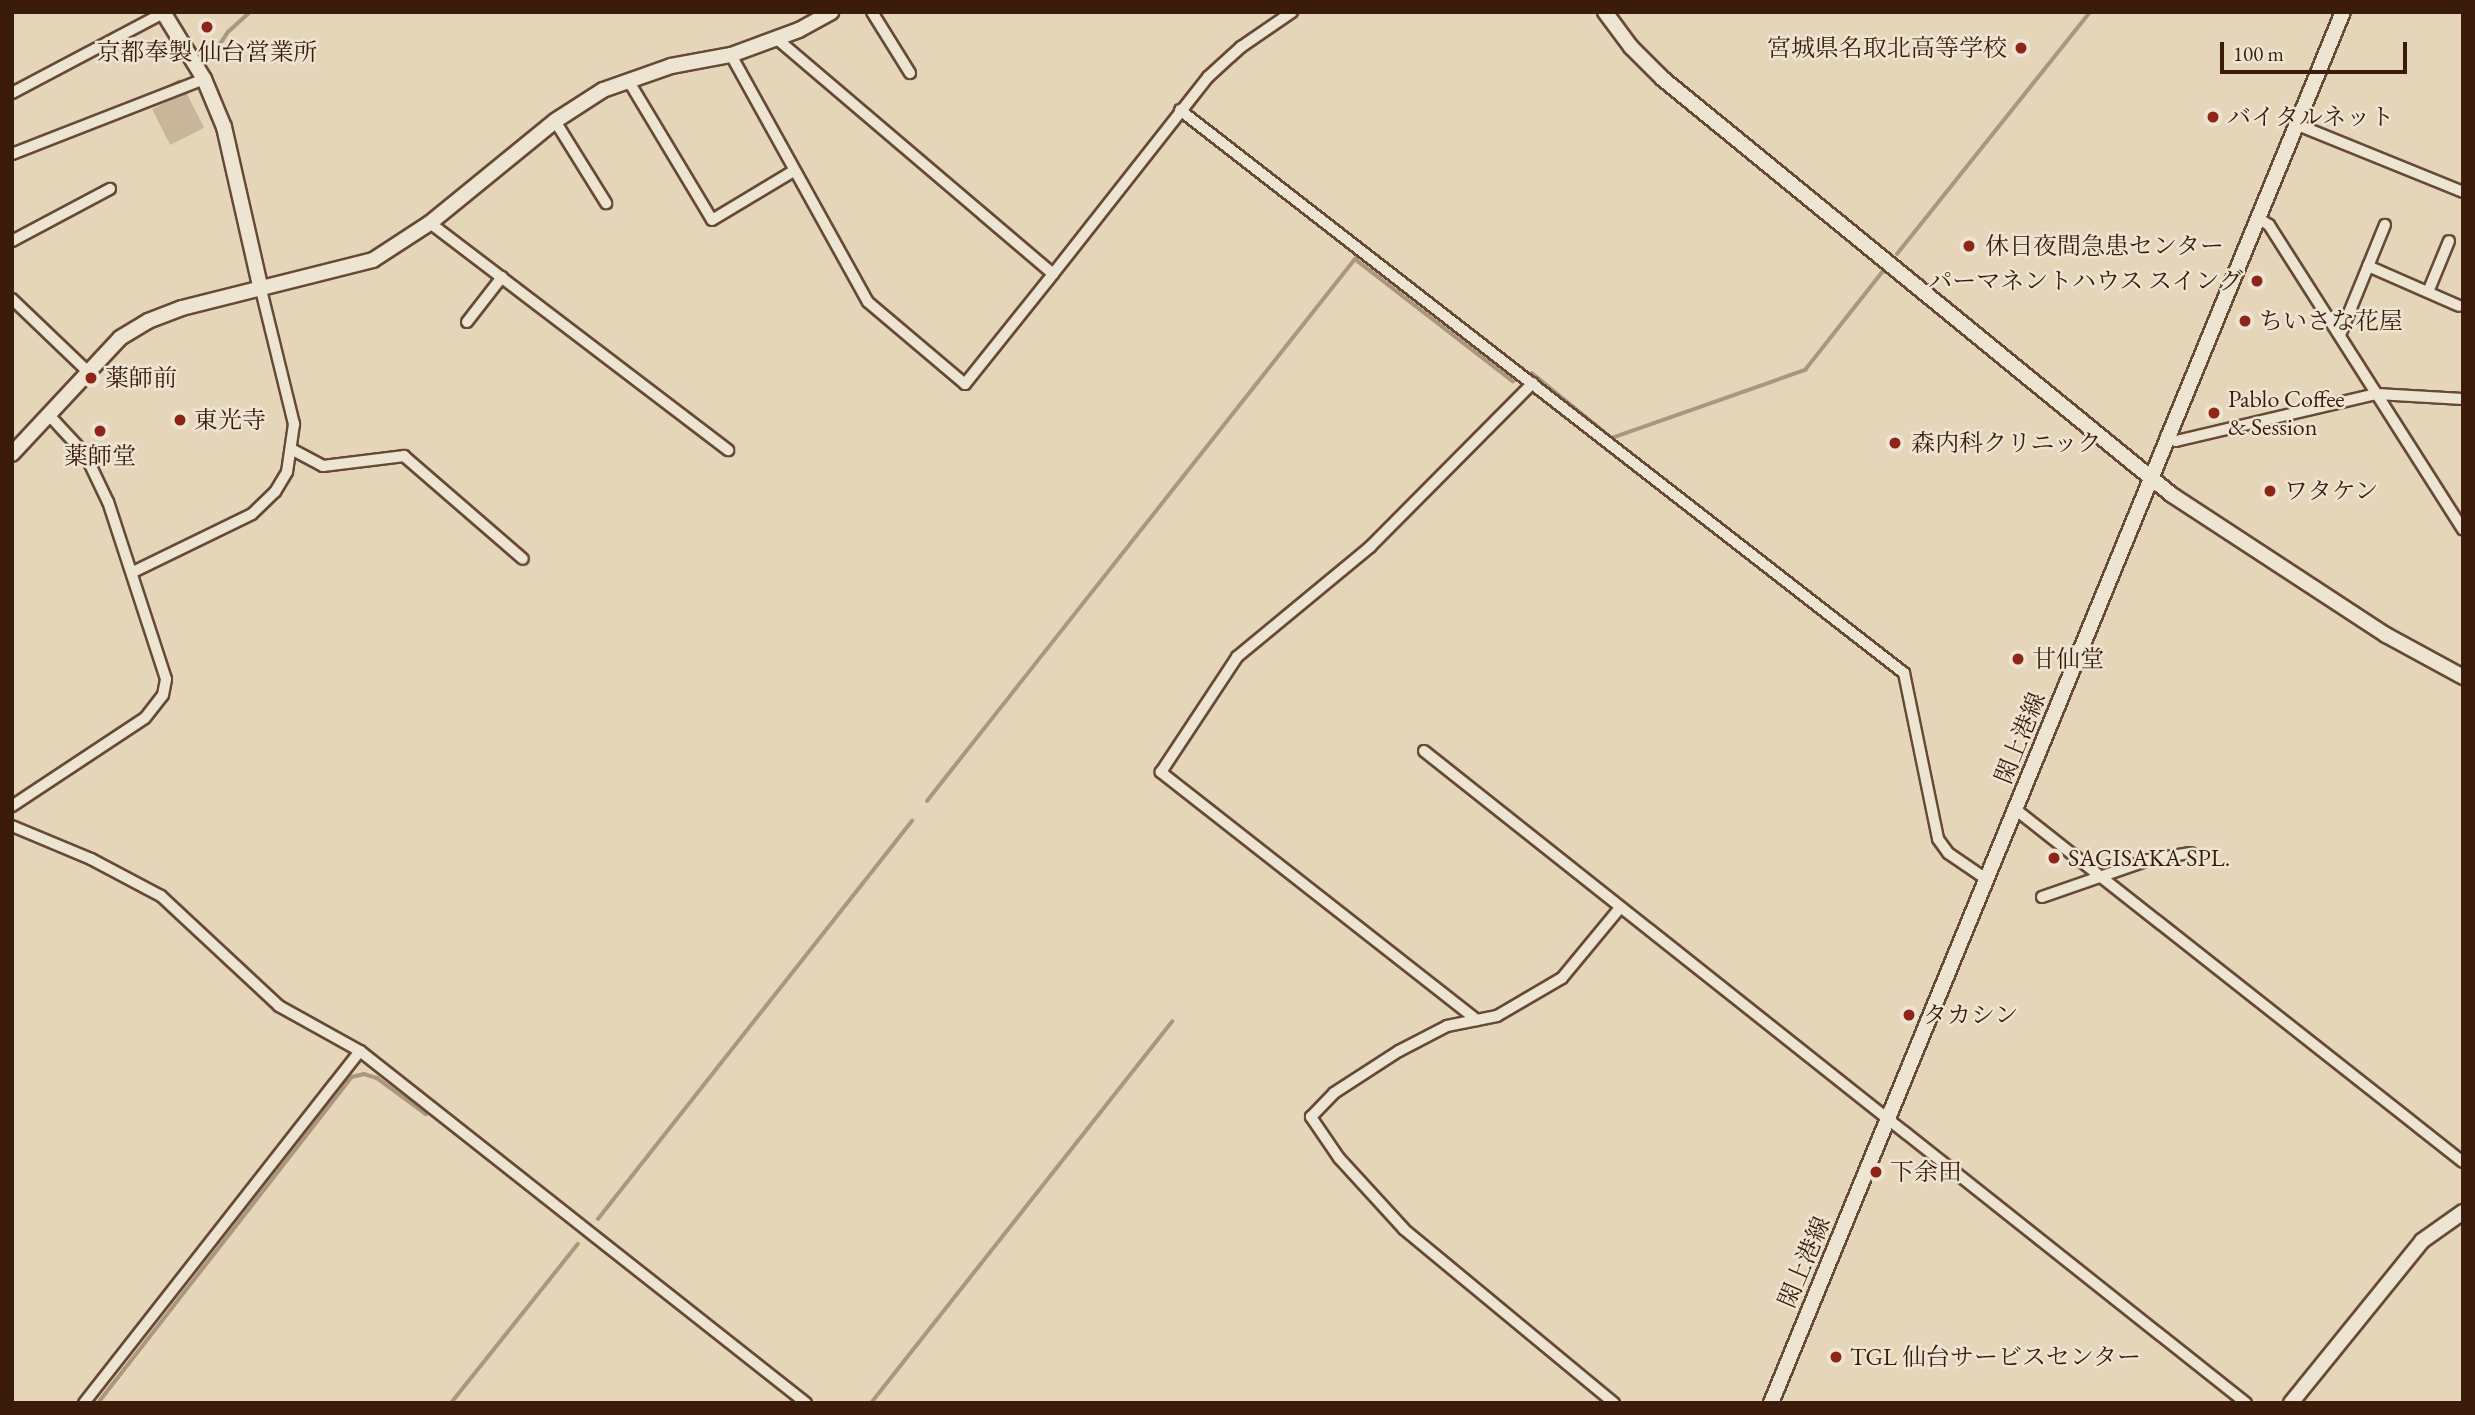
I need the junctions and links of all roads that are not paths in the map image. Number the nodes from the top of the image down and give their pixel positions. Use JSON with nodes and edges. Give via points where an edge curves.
{"nodes":[{"id":1,"x":831,"y":12,"type":"edge"},
{"id":2,"x":872,"y":12,"type":"edge"},
{"id":3,"x":1292,"y":12,"type":"edge"},
{"id":4,"x":1605,"y":12,"type":"edge"},
{"id":5,"x":2343,"y":12,"type":"edge"},
{"id":6,"x":164,"y":13,"type":"edge"},
{"id":7,"x":777,"y":39,"type":"junction"},
{"id":8,"x":731,"y":55,"type":"junction"},
{"id":9,"x":910,"y":73,"type":"dead end"},
{"id":10,"x":204,"y":79,"type":"junction"},
{"id":11,"x":628,"y":80,"type":"junction"},
{"id":12,"x":12,"y":93,"type":"edge"},
{"id":13,"x":1180,"y":110,"type":"junction"},
{"id":14,"x":555,"y":121,"type":"junction"},
{"id":15,"x":2298,"y":125,"type":"junction"},
{"id":16,"x":12,"y":154,"type":"edge"},
{"id":17,"x":792,"y":172,"type":"junction"},
{"id":18,"x":110,"y":189,"type":"dead end"},
{"id":19,"x":2463,"y":192,"type":"edge"},
{"id":20,"x":606,"y":203,"type":"dead end"},
{"id":21,"x":2258,"y":218,"type":"junction"},
{"id":22,"x":430,"y":223,"type":"junction"},
{"id":23,"x":2385,"y":225,"type":"dead end"},
{"id":24,"x":12,"y":241,"type":"edge"},
{"id":25,"x":2449,"y":242,"type":"dead end"},
{"id":26,"x":2368,"y":266,"type":"junction"},
{"id":27,"x":1053,"y":274,"type":"junction"},
{"id":28,"x":502,"y":277,"type":"junction"},
{"id":29,"x":261,"y":290,"type":"junction"},
{"id":30,"x":2428,"y":292,"type":"junction"},
{"id":31,"x":12,"y":299,"type":"edge"},
{"id":32,"x":2459,"y":306,"type":"dead end"},
{"id":33,"x":467,"y":322,"type":"dead end"},
{"id":34,"x":2340,"y":335,"type":"junction"},
{"id":35,"x":87,"y":371,"type":"junction"},
{"id":36,"x":1533,"y":383,"type":"junction"},
{"id":37,"x":2377,"y":394,"type":"junction"},
{"id":38,"x":2463,"y":399,"type":"edge"},
{"id":39,"x":50,"y":415,"type":"junction"},
{"id":40,"x":2166,"y":436,"type":"junction"},
{"id":41,"x":293,"y":450,"type":"junction"},
{"id":42,"x":728,"y":450,"type":"dead end"},
{"id":43,"x":12,"y":454,"type":"edge"},
{"id":44,"x":2151,"y":477,"type":"junction"},
{"id":45,"x":2463,"y":530,"type":"edge"},
{"id":46,"x":523,"y":559,"type":"dead end"},
{"id":47,"x":134,"y":572,"type":"junction"},
{"id":48,"x":2463,"y":677,"type":"edge"},
{"id":49,"x":1424,"y":751,"type":"dead end"},
{"id":50,"x":12,"y":806,"type":"edge"},
{"id":51,"x":2015,"y":809,"type":"junction"},
{"id":52,"x":12,"y":826,"type":"edge"},
{"id":53,"x":2189,"y":853,"type":"dead end"},
{"id":54,"x":2101,"y":876,"type":"junction"},
{"id":55,"x":1986,"y":879,"type":"junction"},
{"id":56,"x":2042,"y":897,"type":"dead end"},
{"id":57,"x":1620,"y":908,"type":"junction"},
{"id":58,"x":1478,"y":1020,"type":"junction"},
{"id":59,"x":360,"y":1051,"type":"junction"},
{"id":60,"x":1888,"y":1120,"type":"junction"},
{"id":61,"x":2463,"y":1162,"type":"edge"},
{"id":62,"x":2463,"y":1212,"type":"edge"},
{"id":63,"x":84,"y":1403,"type":"edge"},
{"id":64,"x":806,"y":1403,"type":"edge"},
{"id":65,"x":1614,"y":1403,"type":"edge"},
{"id":66,"x":1771,"y":1403,"type":"edge"},
{"id":67,"x":2246,"y":1403,"type":"edge"},
{"id":68,"x":2291,"y":1403,"type":"edge"}],
"edges":[{"from":1,"to":7,"type":"street"},
{"from":2,"to":9,"type":"street"},
{"from":3,"to":13,"type":"street","via":[[1241,47]]},
{"from":4,"to":44,"type":"street","via":[[1631,47],[1664,79]]},
{"from":5,"to":15,"type":"street","name":"閖上港線"},
{"from":6,"to":10,"type":"street"},
{"from":6,"to":12,"type":"street"},
{"from":7,"to":8,"type":"street"},
{"from":7,"to":27,"type":"street"},
{"from":8,"to":11,"type":"street"},
{"from":8,"to":17,"type":"street"},
{"from":10,"to":16,"type":"street"},
{"from":10,"to":29,"type":"street","via":[[224,127]]},
{"from":11,"to":14,"type":"street"},
{"from":11,"to":17,"type":"street","via":[[712,220]]},
{"from":13,"to":27,"type":"street"},
{"from":13,"to":36,"type":"street"},
{"from":14,"to":20,"type":"street"},
{"from":14,"to":22,"type":"street"},
{"from":15,"to":19,"type":"street"},
{"from":15,"to":21,"type":"street","name":"閖上港線"},
{"from":17,"to":27,"type":"street","via":[[868,302],[965,384]]},
{"from":18,"to":24,"type":"street"},
{"from":21,"to":34,"type":"street","via":[[2269,225]]},
{"from":21,"to":40,"type":"street","name":"閖上港線"},
{"from":22,"to":28,"type":"street"},
{"from":22,"to":29,"type":"street","via":[[373,260]]},
{"from":23,"to":26,"type":"street"},
{"from":25,"to":30,"type":"street"},
{"from":26,"to":30,"type":"street"},
{"from":26,"to":34,"type":"street"},
{"from":28,"to":33,"type":"street"},
{"from":28,"to":42,"type":"street"},
{"from":29,"to":35,"type":"street","via":[[148,321],[120,338]]},
{"from":29,"to":41,"type":"street","via":[[294,424]]},
{"from":30,"to":32,"type":"street"},
{"from":31,"to":35,"type":"street"},
{"from":34,"to":37,"type":"street"},
{"from":35,"to":39,"type":"street"},
{"from":36,"to":55,"type":"street","via":[[1904,673],[1938,839],[1948,853]]},
{"from":36,"to":58,"type":"street","via":[[1370,547],[1237,657],[1161,772]]},
{"from":37,"to":38,"type":"street"},
{"from":37,"to":40,"type":"street","via":[[2176,441]]},
{"from":37,"to":45,"type":"street"},
{"from":39,"to":43,"type":"street"},
{"from":39,"to":47,"type":"street","via":[[85,454]]},
{"from":40,"to":44,"type":"street","name":"閖上港線"},
{"from":41,"to":46,"type":"street","via":[[323,466],[404,456]]},
{"from":41,"to":47,"type":"street","via":[[275,492],[252,514]]},
{"from":44,"to":48,"type":"street","via":[[2386,635]]},
{"from":44,"to":51,"type":"street","name":"閖上港線"},
{"from":47,"to":50,"type":"street","via":[[166,670],[163,695],[145,718]]},
{"from":49,"to":57,"type":"street"},
{"from":51,"to":54,"type":"street"},
{"from":51,"to":55,"type":"street","name":"閖上港線"},
{"from":52,"to":59,"type":"street","via":[[92,859],[161,896],[279,1006]]},
{"from":53,"to":54,"type":"street","via":[[2148,860]]},
{"from":54,"to":56,"type":"street"},
{"from":54,"to":61,"type":"street"},
{"from":55,"to":60,"type":"street","name":"閖上港線"},
{"from":57,"to":58,"type":"street","via":[[1562,978],[1497,1016]]},
{"from":57,"to":60,"type":"street"},
{"from":58,"to":65,"type":"street","via":[[1447,1026],[1399,1051],[1334,1093],[1311,1117],[1339,1158],[1404,1230]]},
{"from":59,"to":63,"type":"street"},
{"from":59,"to":64,"type":"street"},
{"from":60,"to":66,"type":"street","name":"閖上港線"},
{"from":60,"to":67,"type":"street"},
{"from":62,"to":68,"type":"street","via":[[2422,1241]]}]}
